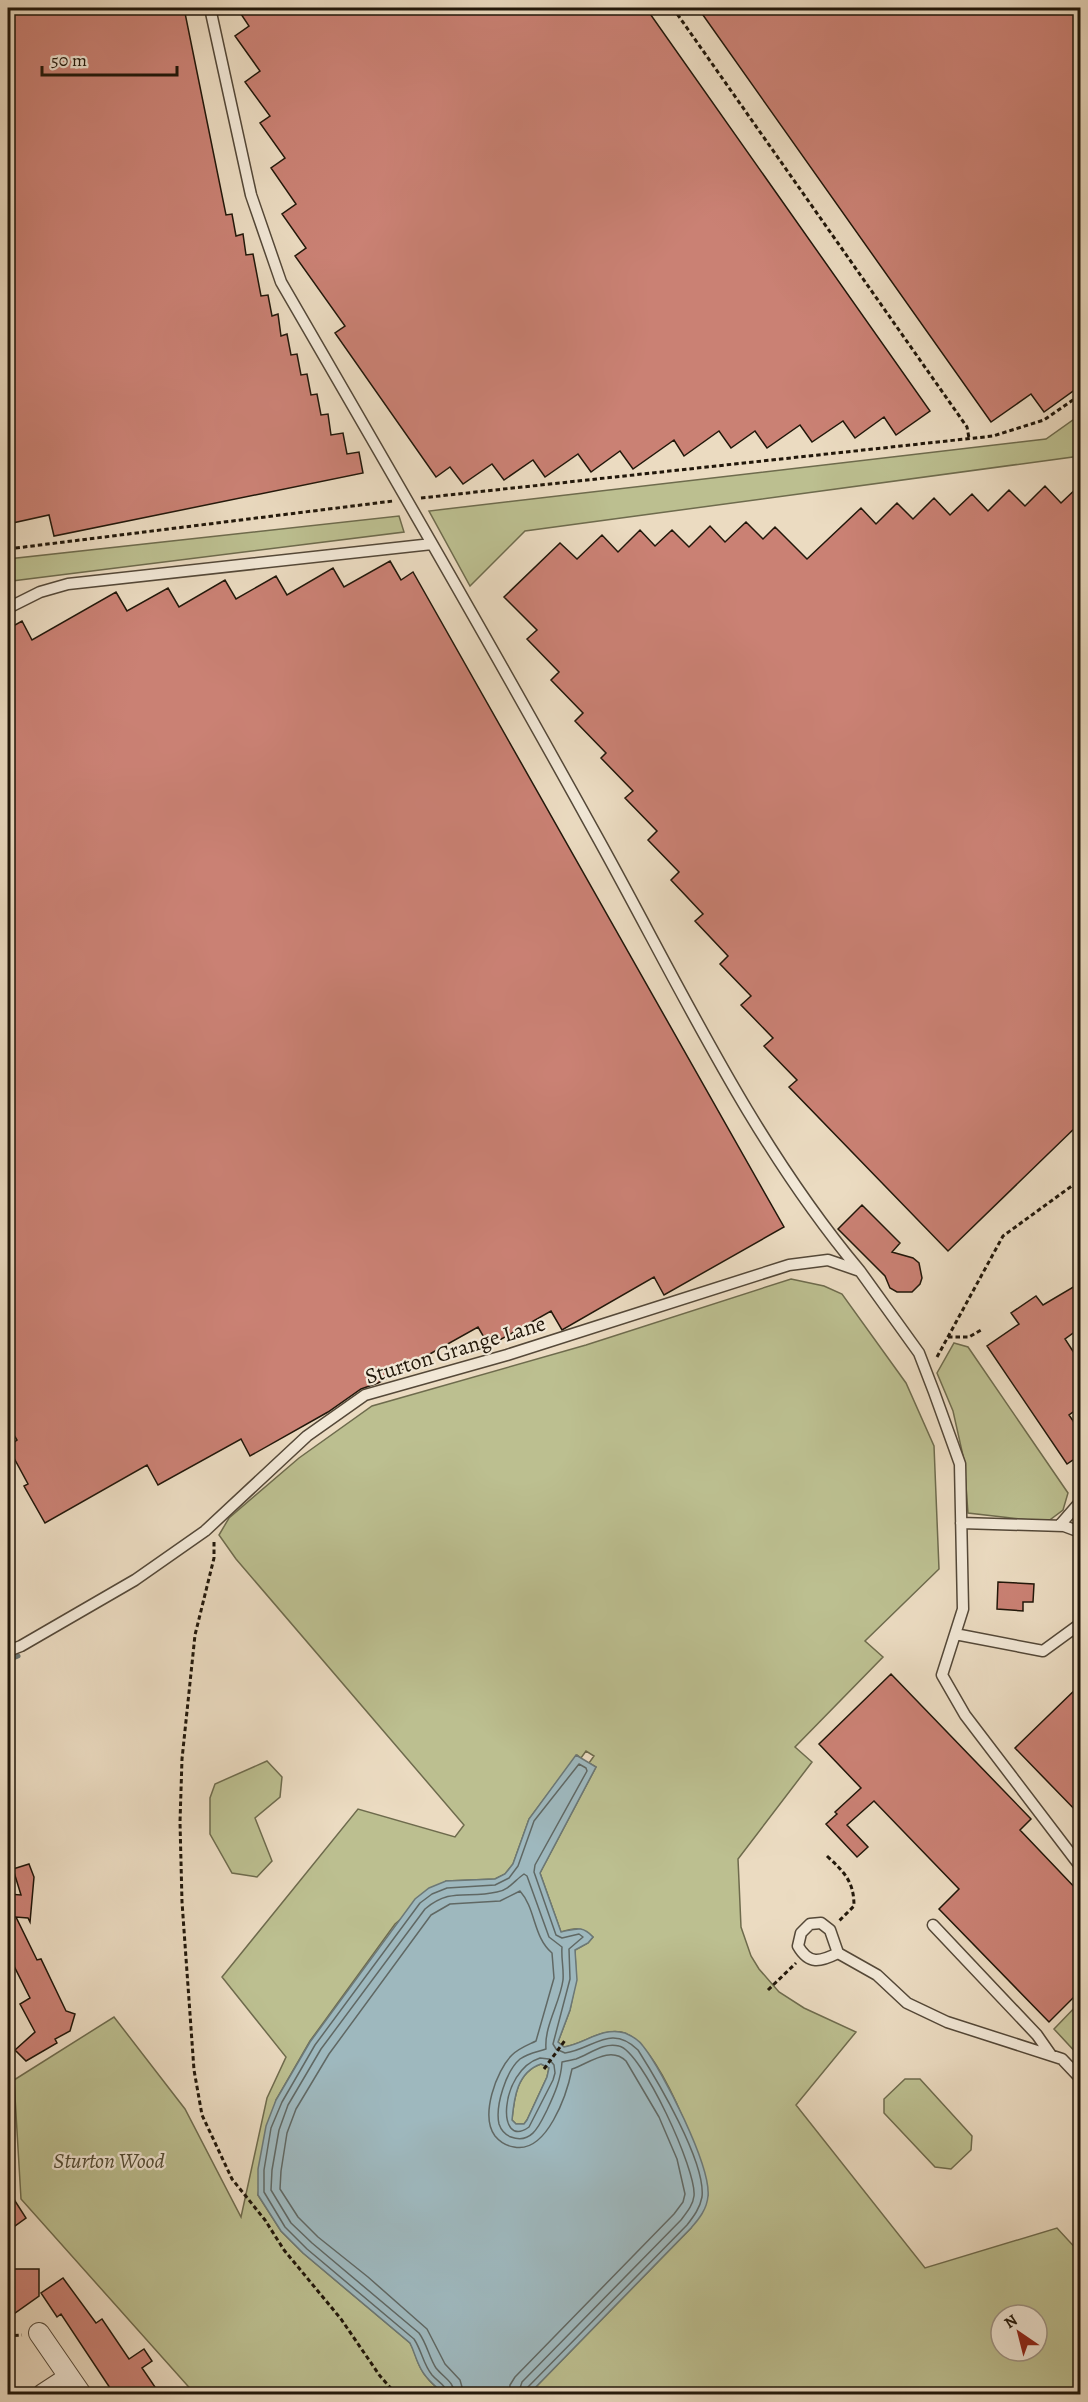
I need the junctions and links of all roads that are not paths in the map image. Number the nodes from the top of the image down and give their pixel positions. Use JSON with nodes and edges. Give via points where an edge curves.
{"nodes":[{"id":1,"x":210,"y":8,"type":"edge"},
{"id":2,"x":432,"y":544,"type":"junction"},
{"id":3,"x":8,"y":608,"type":"edge"},
{"id":4,"x":860,"y":1271,"type":"junction"},
{"id":5,"x":1080,"y":1502,"type":"edge"},
{"id":6,"x":961,"y":1522,"type":"junction"},
{"id":7,"x":1059,"y":1526,"type":"junction"},
{"id":8,"x":1080,"y":1532,"type":"edge"},
{"id":9,"x":1080,"y":1624,"type":"edge"},
{"id":10,"x":955,"y":1634,"type":"junction"},
{"id":11,"x":8,"y":1651,"type":"edge"},
{"id":12,"x":1080,"y":1866,"type":"edge"},
{"id":13,"x":933,"y":1925,"type":"dead end"},
{"id":14,"x":838,"y":1953,"type":"junction"},
{"id":15,"x":1051,"y":2055,"type":"junction"},
{"id":16,"x":1080,"y":2078,"type":"edge"},
{"id":17,"x":39,"y":2333,"type":"dead end"},
{"id":18,"x":69,"y":2377,"type":"junction"},
{"id":19,"x":42,"y":2394,"type":"edge"},
{"id":20,"x":81,"y":2394,"type":"edge"}],
"edges":[{"from":1,"to":2,"type":"lane","via":[[251,195],[281,282]]},
{"from":2,"to":3,"type":"lane","via":[[68,584]]},
{"from":2,"to":4,"type":"lane","via":[[746,1110],[831,1236]]},
{"from":4,"to":6,"type":"lane","via":[[919,1353],[960,1464]]},
{"from":4,"to":11,"type":"lane","name":"Sturton Grange Lane","via":[[828,1260],[789,1265],[507,1355],[365,1395],[306,1436],[214,1522],[135,1580]]},
{"from":5,"to":7,"type":"lane"},
{"from":6,"to":7,"type":"lane"},
{"from":6,"to":10,"type":"lane","via":[[963,1609]]},
{"from":7,"to":8,"type":"lane"},
{"from":9,"to":10,"type":"lane","via":[[1043,1651]]},
{"from":10,"to":12,"type":"lane","via":[[942,1675],[965,1715]]},
{"from":13,"to":15,"type":"lane"},
{"from":14,"to":14,"type":"lane","via":[[830,1930],[820,1923],[810,1924],[801,1933],[798,1946],[813,1961]]},
{"from":14,"to":15,"type":"lane","via":[[877,1975],[908,2003],[947,2022]]},
{"from":15,"to":16,"type":"lane","via":[[1062,2059]]},
{"from":17,"to":18,"type":"street"},
{"from":18,"to":19,"type":"street"},
{"from":18,"to":20,"type":"street"}]}
